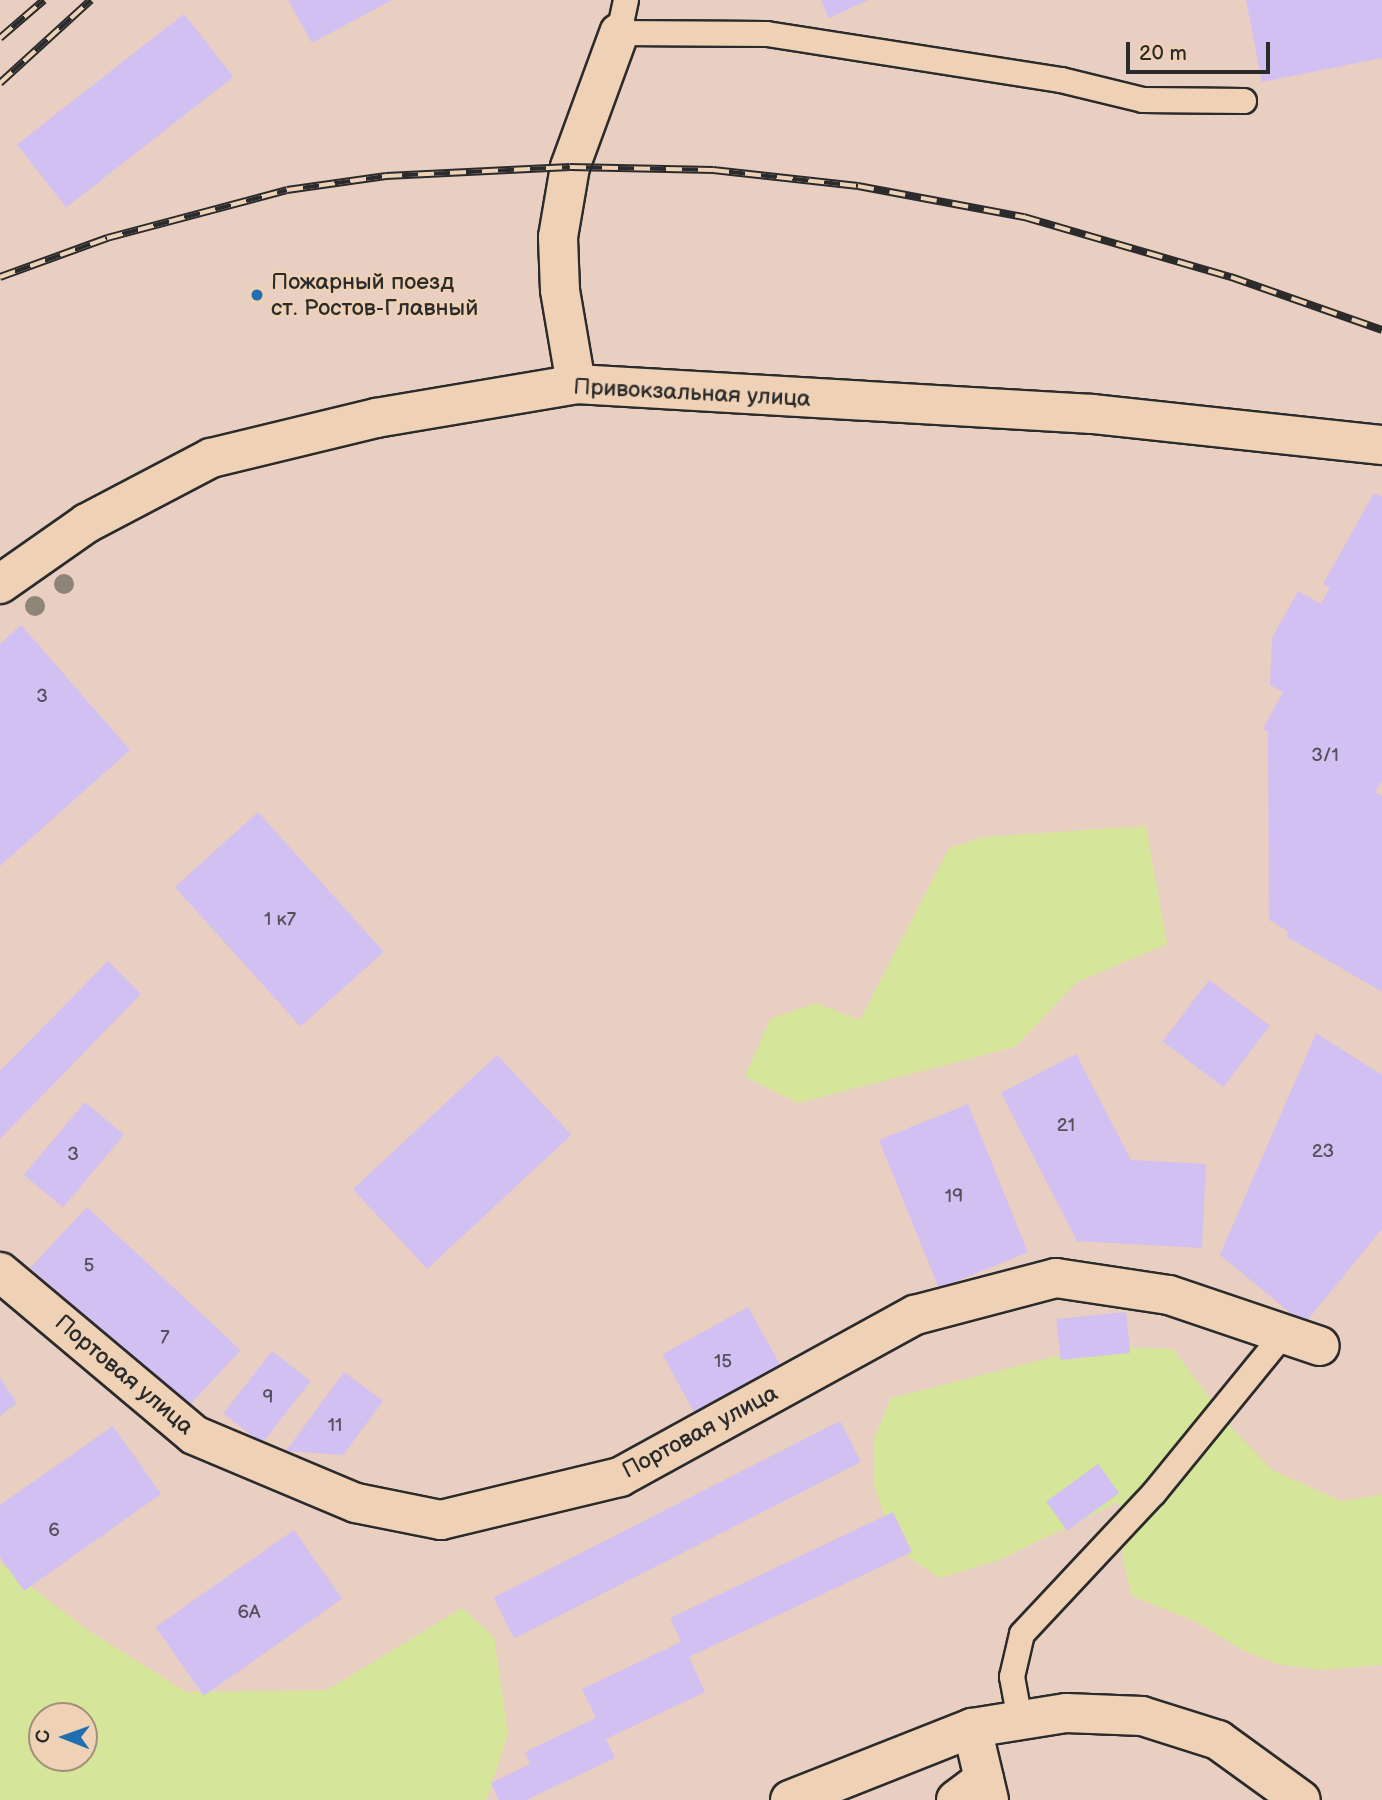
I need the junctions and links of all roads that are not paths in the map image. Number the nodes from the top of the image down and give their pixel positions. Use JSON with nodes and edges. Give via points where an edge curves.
{"nodes":[{"id":1,"x":622,"y":17,"type":"edge"},
{"id":2,"x":1244,"y":101,"type":"dead end"},
{"id":3,"x":576,"y":384,"type":"junction"},
{"id":4,"x":1382,"y":445,"type":"edge"},
{"id":5,"x":0,"y":584,"type":"edge"},
{"id":6,"x":0,"y":1272,"type":"edge"},
{"id":7,"x":1282,"y":1336,"type":"junction"},
{"id":8,"x":1320,"y":1346,"type":"dead end"},
{"id":9,"x":1020,"y":1720,"type":"junction"},
{"id":10,"x":972,"y":1728,"type":"junction"},
{"id":11,"x":976,"y":1793,"type":"edge"},
{"id":12,"x":790,"y":1800,"type":"edge"},
{"id":13,"x":1301,"y":1800,"type":"edge"}],
"edges":[{"from":1,"to":2,"type":"lane","via":[[767,34],[1061,80],[1143,100]]},
{"from":1,"to":3,"type":"street","via":[[570,167],[558,237],[560,290]]},
{"from":3,"to":4,"type":"street","name":"Привокзальная улица","via":[[1092,414]]},
{"from":3,"to":5,"type":"street","name":"Привокзальная улица","via":[[376,418],[211,458],[87,523]]},
{"from":6,"to":7,"type":"street","name":"Портовая улица","via":[[194,1435],[356,1503],[441,1520],[620,1477],[915,1315],[1056,1278],[1169,1295],[1260,1322]]},
{"from":7,"to":8,"type":"street","name":"Портовая улица"},
{"from":7,"to":9,"type":"lane","via":[[1154,1493],[1022,1634],[1012,1677]]},
{"from":9,"to":10,"type":"street"},
{"from":9,"to":13,"type":"street","via":[[1066,1713],[1142,1716],[1217,1740]]},
{"from":10,"to":11,"type":"street"},
{"from":10,"to":12,"type":"street"}]}
